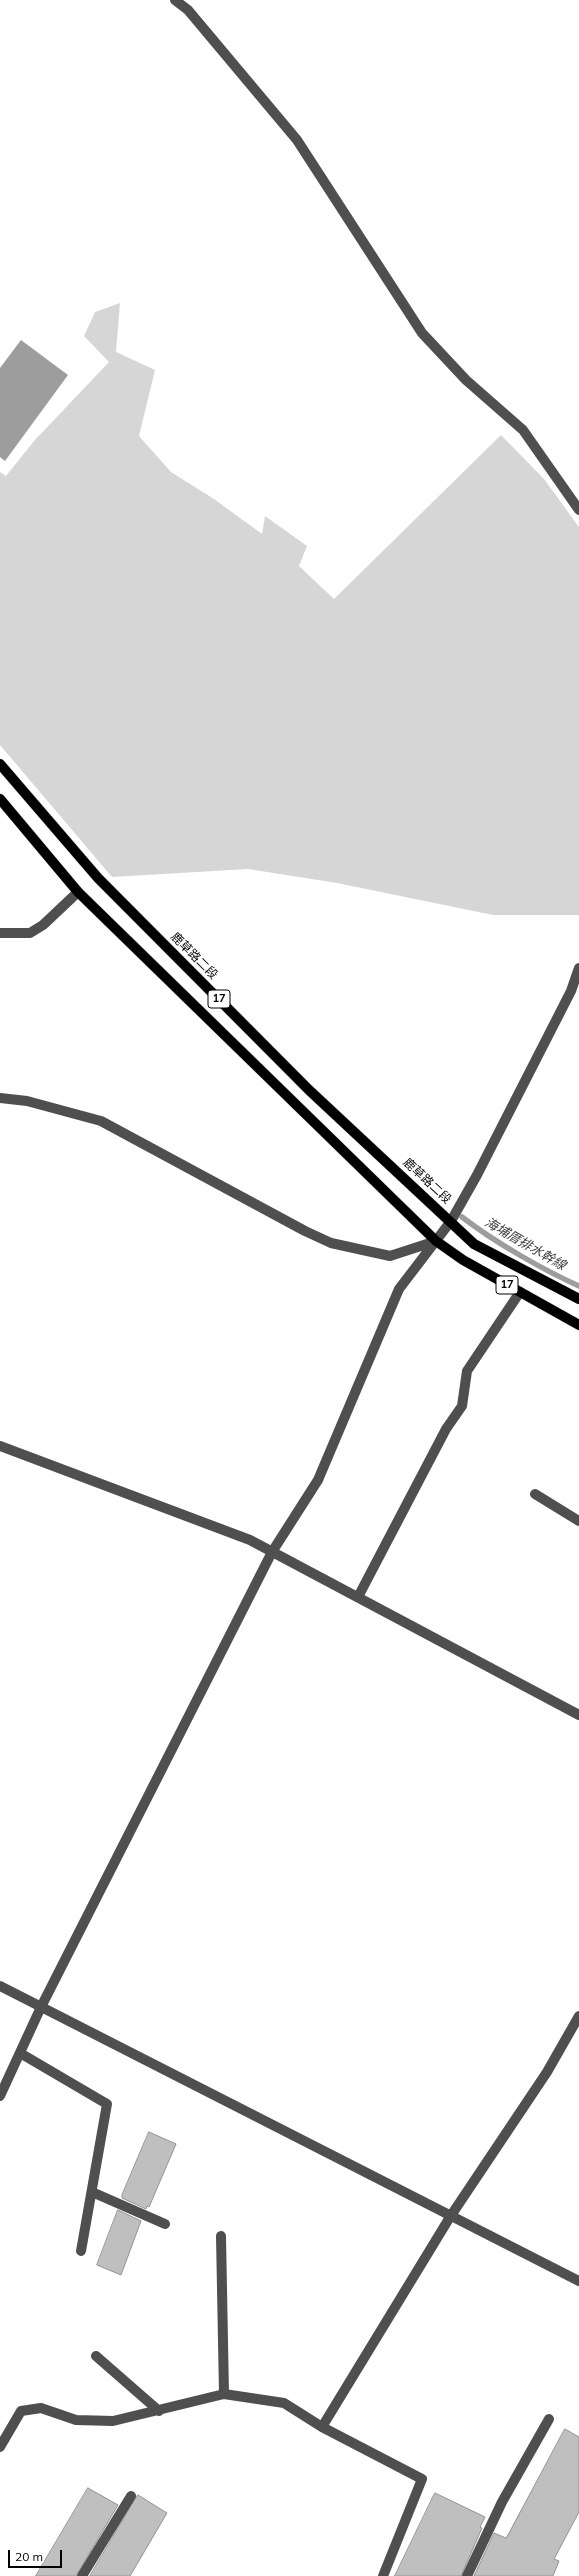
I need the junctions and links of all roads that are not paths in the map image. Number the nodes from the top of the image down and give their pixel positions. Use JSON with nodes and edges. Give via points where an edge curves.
{"nodes":[{"id":1,"x":175,"y":0,"type":"edge"},
{"id":2,"x":579,"y":510,"type":"edge"},
{"id":3,"x":0,"y":764,"type":"edge"},
{"id":4,"x":0,"y":799,"type":"edge"},
{"id":5,"x":78,"y":892,"type":"junction"},
{"id":6,"x":0,"y":933,"type":"edge"},
{"id":7,"x":579,"y":968,"type":"edge"},
{"id":8,"x":0,"y":1098,"type":"edge"},
{"id":9,"x":451,"y":1221,"type":"junction"},
{"id":10,"x":436,"y":1241,"type":"junction"},
{"id":11,"x":520,"y":1292,"type":"junction"},
{"id":12,"x":579,"y":1299,"type":"edge"},
{"id":13,"x":579,"y":1325,"type":"edge"},
{"id":14,"x":0,"y":1446,"type":"edge"},
{"id":15,"x":535,"y":1494,"type":"dead end"},
{"id":16,"x":579,"y":1521,"type":"edge"},
{"id":17,"x":272,"y":1552,"type":"junction"},
{"id":18,"x":358,"y":1598,"type":"junction"},
{"id":19,"x":579,"y":1714,"type":"edge"},
{"id":20,"x":0,"y":1986,"type":"edge"},
{"id":21,"x":41,"y":2007,"type":"junction"},
{"id":22,"x":579,"y":2016,"type":"edge"},
{"id":23,"x":20,"y":2052,"type":"junction"},
{"id":24,"x":0,"y":2096,"type":"edge"},
{"id":25,"x":92,"y":2192,"type":"junction"},
{"id":26,"x":450,"y":2217,"type":"junction"},
{"id":27,"x":165,"y":2224,"type":"dead end"},
{"id":28,"x":221,"y":2236,"type":"dead end"},
{"id":29,"x":81,"y":2251,"type":"dead end"},
{"id":30,"x":579,"y":2280,"type":"edge"},
{"id":31,"x":96,"y":2356,"type":"dead end"},
{"id":32,"x":224,"y":2394,"type":"junction"},
{"id":33,"x":159,"y":2411,"type":"junction"},
{"id":34,"x":549,"y":2419,"type":"dead end"},
{"id":35,"x":322,"y":2427,"type":"junction"},
{"id":36,"x":0,"y":2447,"type":"edge"},
{"id":37,"x":131,"y":2496,"type":"dead end"},
{"id":38,"x":82,"y":2576,"type":"edge"},
{"id":39,"x":383,"y":2576,"type":"edge"},
{"id":40,"x":467,"y":2576,"type":"edge"}],
"edges":[{"from":1,"to":2,"type":"street","via":[[188,10],[297,140],[422,333],[466,380],[523,430]]},
{"from":3,"to":9,"type":"main road","name":"鹿草路二段","number":"17","via":[[104,884],[309,1090]]},
{"from":4,"to":5,"type":"main road","number":"17"},
{"from":5,"to":6,"type":"street","via":[[43,925],[30,933]]},
{"from":5,"to":10,"type":"main road","number":"17"},
{"from":7,"to":9,"type":"street","via":[[571,991]]},
{"from":8,"to":10,"type":"street","via":[[27,1101],[101,1121],[305,1231],[331,1242],[390,1256]]},
{"from":9,"to":10,"type":"street"},
{"from":9,"to":12,"type":"main road","number":"17","via":[[474,1244]]},
{"from":10,"to":11,"type":"main road","number":"17","via":[[463,1260]]},
{"from":10,"to":17,"type":"street","via":[[399,1289],[318,1480]]},
{"from":11,"to":13,"type":"main road","number":"17"},
{"from":11,"to":18,"type":"street","via":[[467,1371],[462,1406],[446,1429]]},
{"from":14,"to":17,"type":"street","via":[[250,1540]]},
{"from":15,"to":16,"type":"street"},
{"from":17,"to":18,"type":"street"},
{"from":17,"to":21,"type":"street"},
{"from":18,"to":19,"type":"street"},
{"from":20,"to":21,"type":"street"},
{"from":21,"to":23,"type":"street"},
{"from":21,"to":26,"type":"street"},
{"from":22,"to":26,"type":"street","via":[[547,2072]]},
{"from":23,"to":24,"type":"street"},
{"from":23,"to":25,"type":"street","via":[[107,2104]]},
{"from":25,"to":27,"type":"street"},
{"from":25,"to":29,"type":"street"},
{"from":26,"to":30,"type":"street"},
{"from":26,"to":35,"type":"street"},
{"from":28,"to":32,"type":"street"},
{"from":31,"to":33,"type":"street"},
{"from":32,"to":33,"type":"street"},
{"from":32,"to":35,"type":"street","via":[[284,2403]]},
{"from":33,"to":36,"type":"street","via":[[113,2421],[76,2420],[41,2408],[21,2410]]},
{"from":34,"to":40,"type":"street","via":[[502,2502]]},
{"from":35,"to":39,"type":"street","via":[[422,2480]]},
{"from":37,"to":38,"type":"street"}]}
